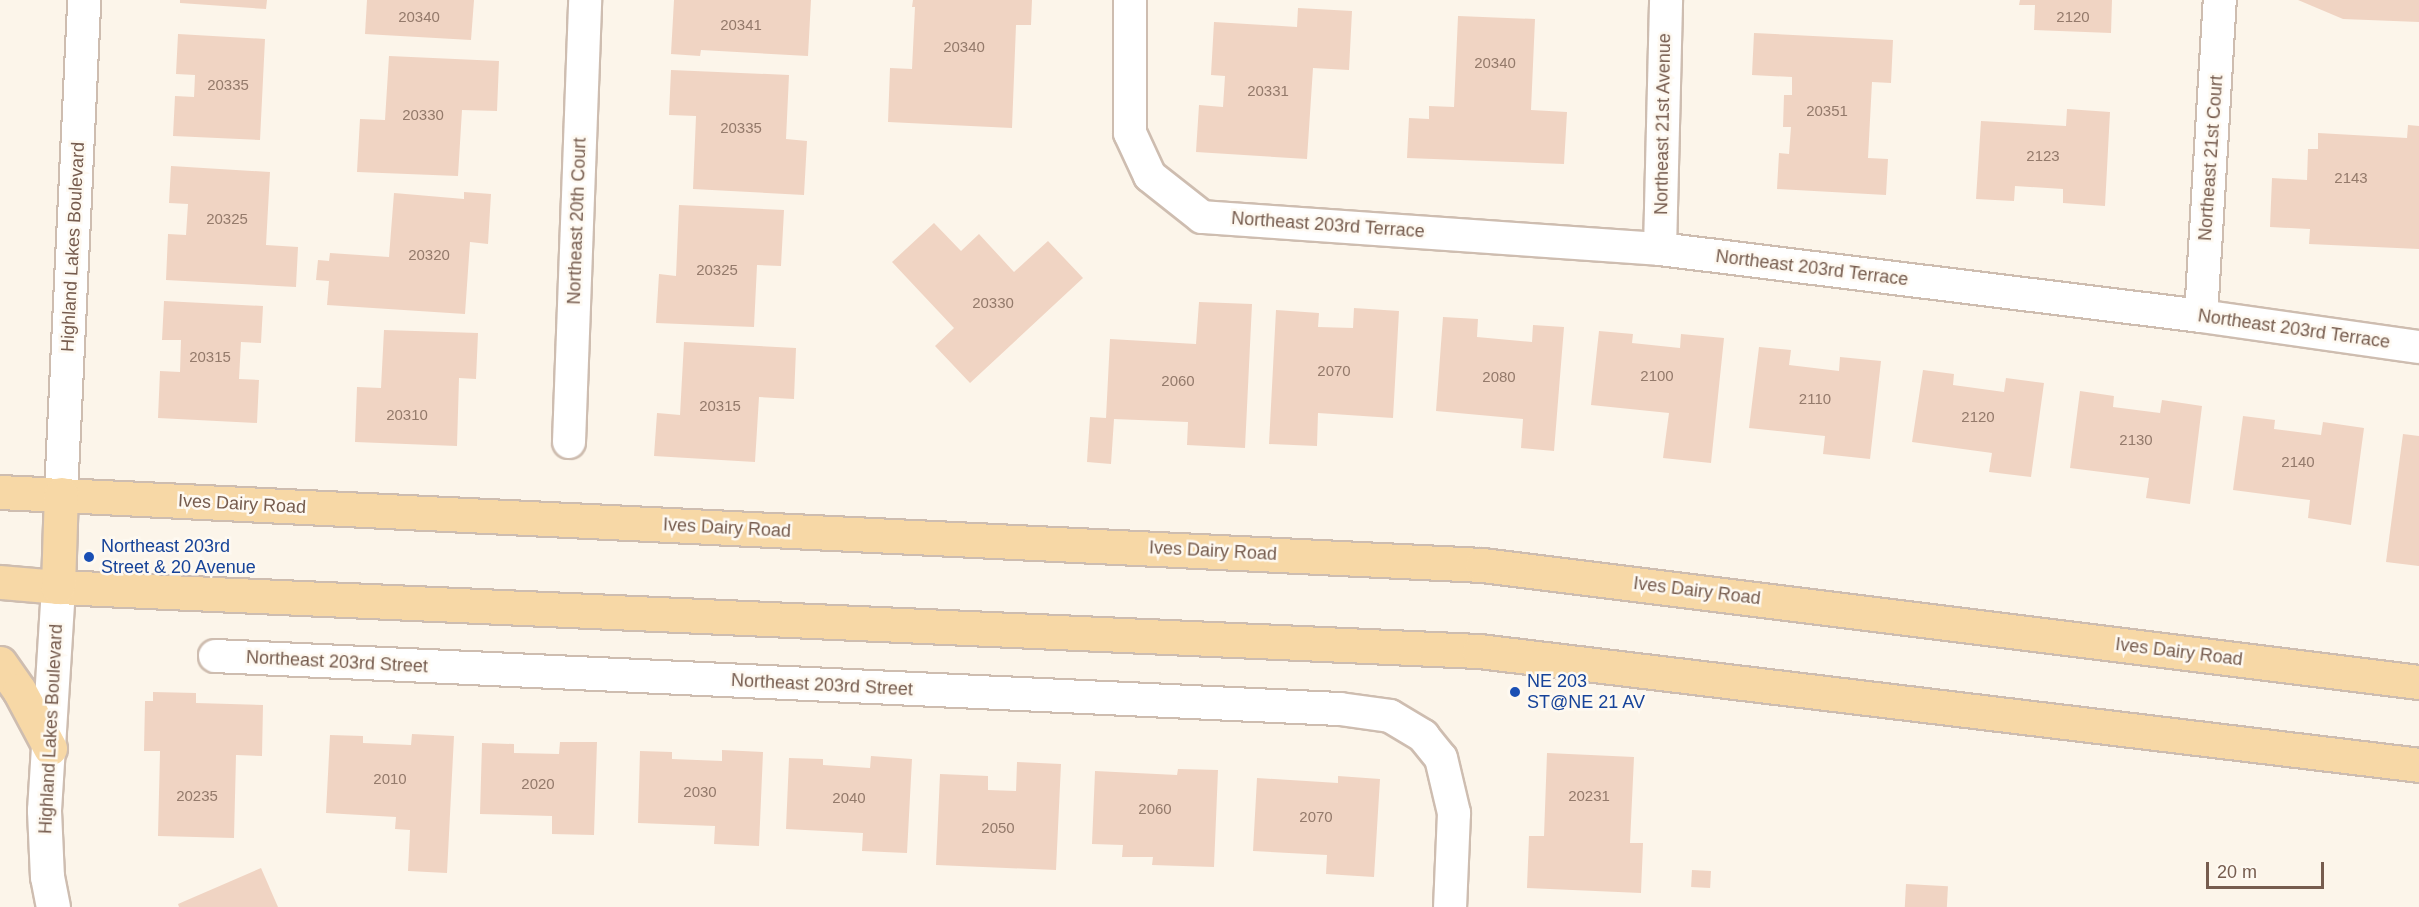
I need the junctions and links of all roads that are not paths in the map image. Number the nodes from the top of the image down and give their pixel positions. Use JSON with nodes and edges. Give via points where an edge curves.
{"nodes":[{"id":1,"x":84,"y":0,"type":"edge"},
{"id":2,"x":585,"y":0,"type":"edge"},
{"id":3,"x":1130,"y":0,"type":"edge"},
{"id":4,"x":1666,"y":0,"type":"edge"},
{"id":5,"x":2220,"y":0,"type":"edge"},
{"id":6,"x":1660,"y":249,"type":"junction"},
{"id":7,"x":2201,"y":316,"type":"junction"},
{"id":8,"x":2419,"y":347,"type":"edge"},
{"id":9,"x":569,"y":442,"type":"dead end"},
{"id":10,"x":0,"y":492,"type":"edge"},
{"id":11,"x":61,"y":494,"type":"junction"},
{"id":12,"x":0,"y":582,"type":"edge"},
{"id":13,"x":58,"y":587,"type":"junction"},
{"id":14,"x":215,"y":656,"type":"dead end"},
{"id":15,"x":0,"y":663,"type":"edge"},
{"id":16,"x":2419,"y":682,"type":"edge"},
{"id":17,"x":50,"y":748,"type":"junction"},
{"id":18,"x":2419,"y":765,"type":"edge"},
{"id":19,"x":53,"y":907,"type":"edge"},
{"id":20,"x":1450,"y":907,"type":"edge"}],
"edges":[{"from":1,"to":11,"type":"street","name":"Highland Lakes Boulevard"},
{"from":2,"to":9,"type":"street","name":"Northeast 20th Court"},
{"from":3,"to":6,"type":"street","name":"Northeast 203rd Terrace","via":[[1130,133],[1150,176],[1202,217]]},
{"from":4,"to":6,"type":"street","name":"Northeast 21st Avenue"},
{"from":5,"to":7,"type":"street","name":"Northeast 21st Court"},
{"from":6,"to":7,"type":"street","name":"Northeast 203rd Terrace"},
{"from":7,"to":8,"type":"street","name":"Northeast 203rd Terrace"},
{"from":10,"to":11,"type":"main road","name":"Ives Dairy Road"},
{"from":11,"to":13,"type":"main road"},
{"from":11,"to":16,"type":"main road","name":"Ives Dairy Road","via":[[1482,565]]},
{"from":12,"to":13,"type":"main road"},
{"from":13,"to":17,"type":"street","name":"Highland Lakes Boulevard"},
{"from":13,"to":18,"type":"main road","via":[[1479,651]]},
{"from":14,"to":20,"type":"street","name":"Northeast 203rd Street","via":[[1340,709],[1390,716],[1423,736],[1441,758],[1454,813]]},
{"from":15,"to":17,"type":"main road"},
{"from":17,"to":19,"type":"street","name":"Highland Lakes Boulevard","via":[[44,810],[47,877]]}]}
